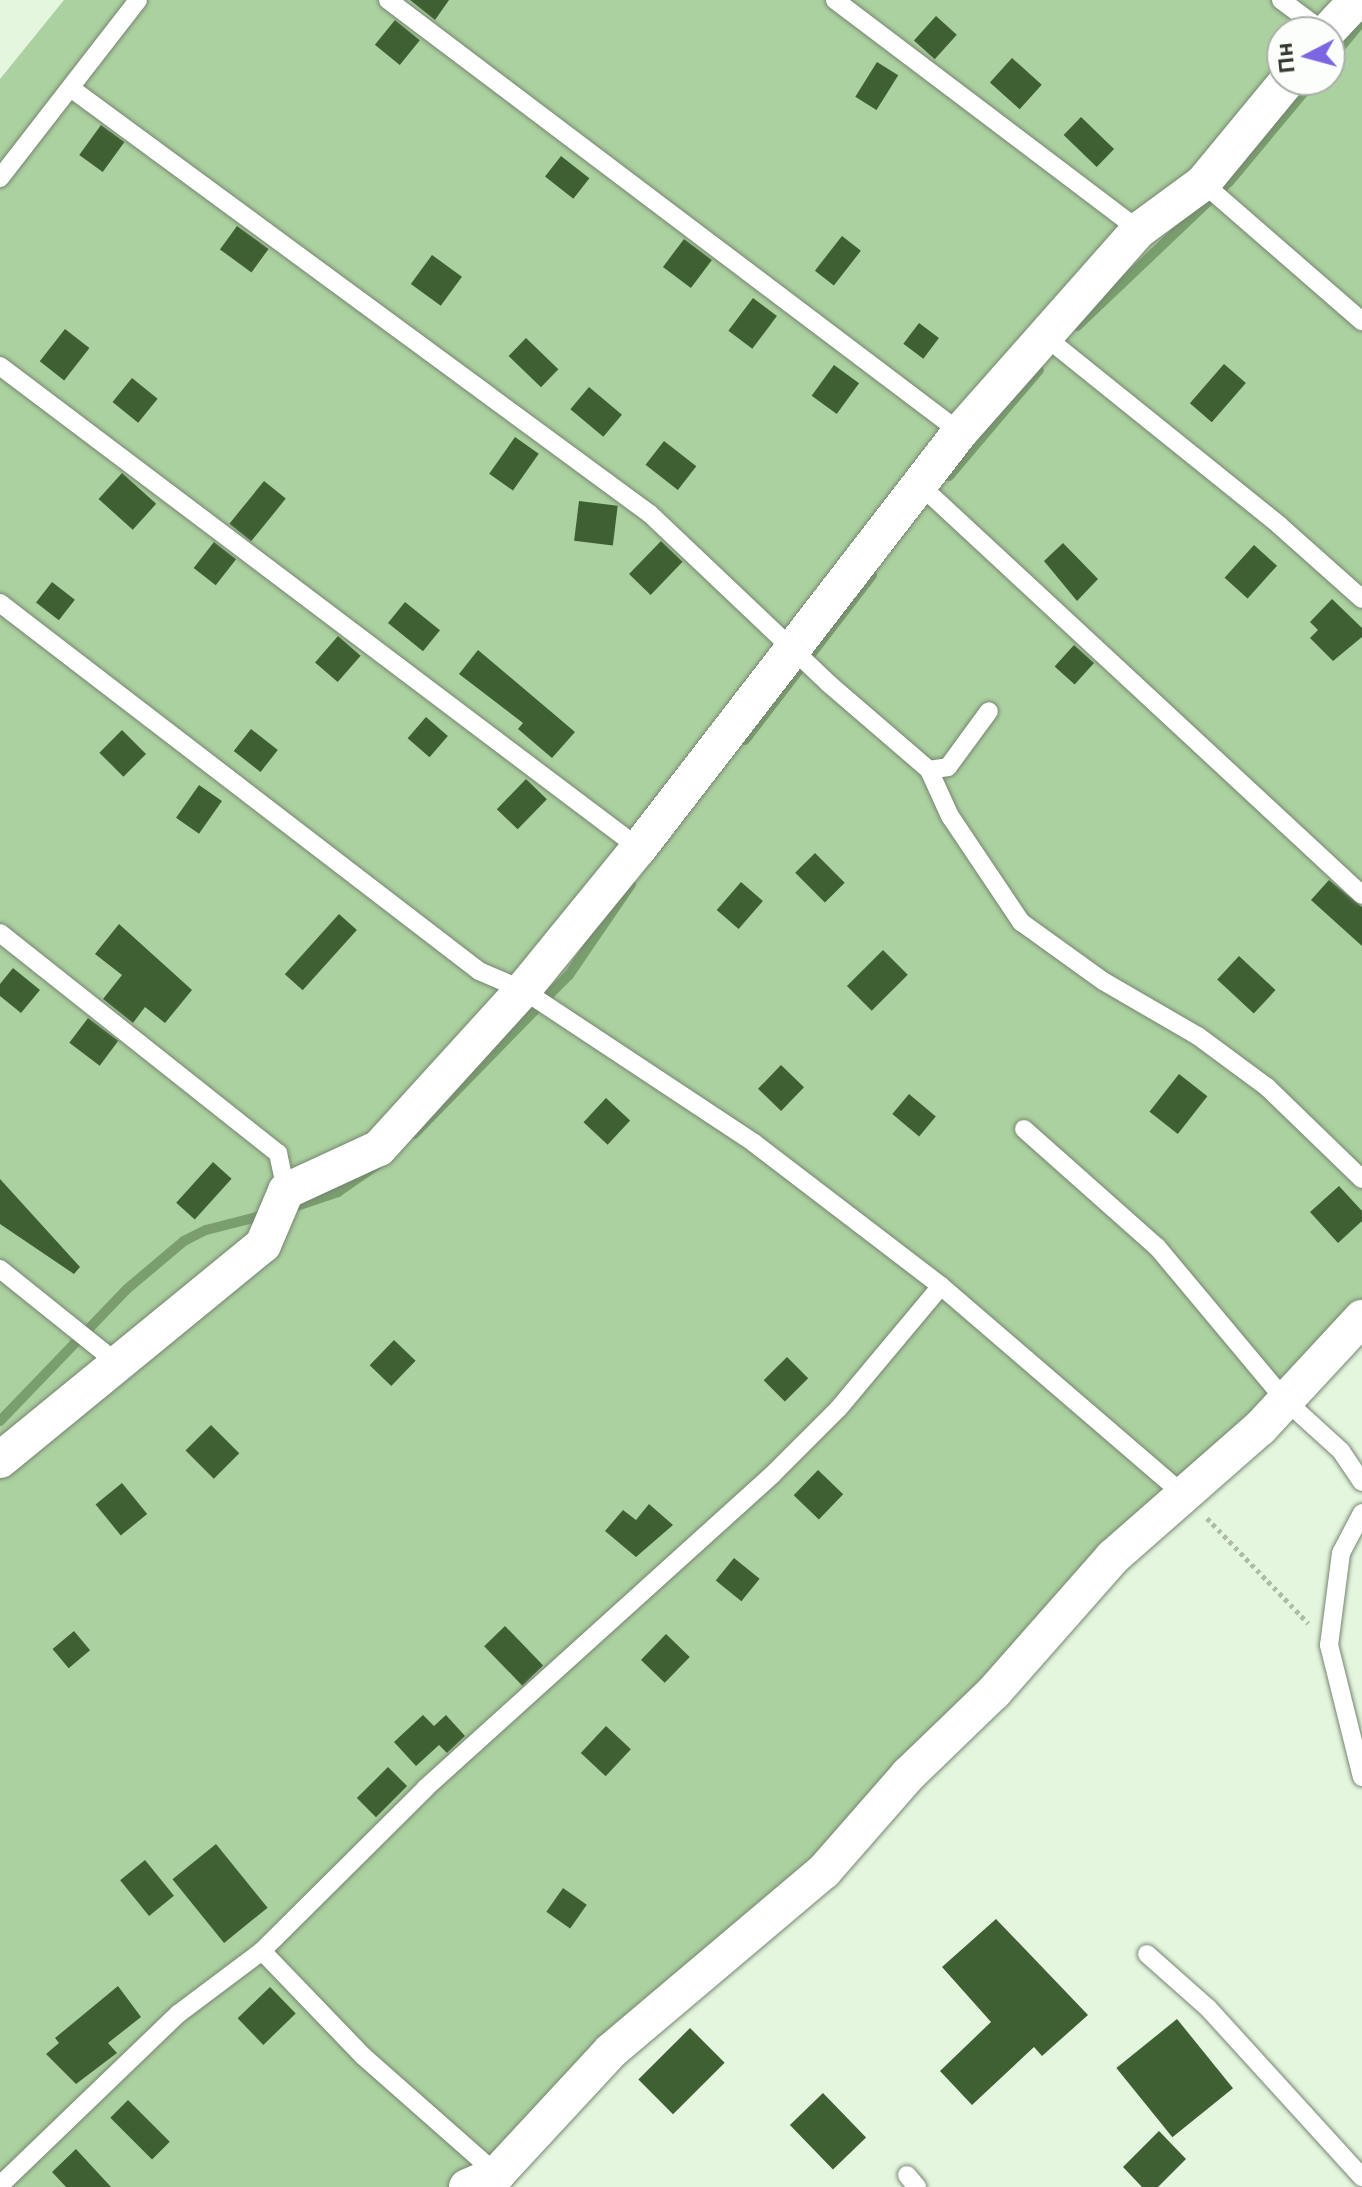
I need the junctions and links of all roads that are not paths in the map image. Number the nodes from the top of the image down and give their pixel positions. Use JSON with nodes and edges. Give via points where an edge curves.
{"nodes":[{"id":1,"x":138,"y":0,"type":"edge"},
{"id":2,"x":388,"y":0,"type":"edge"},
{"id":3,"x":835,"y":0,"type":"edge"},
{"id":4,"x":1281,"y":0,"type":"edge"},
{"id":5,"x":1357,"y":0,"type":"edge"},
{"id":6,"x":1304,"y":16,"type":"edge"},
{"id":7,"x":1342,"y":16,"type":"edge"},
{"id":8,"x":72,"y":89,"type":"junction"},
{"id":9,"x":1277,"y":96,"type":"edge"},
{"id":10,"x":0,"y":178,"type":"edge"},
{"id":11,"x":1212,"y":191,"type":"junction"},
{"id":12,"x":1139,"y":230,"type":"junction"},
{"id":13,"x":1362,"y":321,"type":"edge"},
{"id":14,"x":1043,"y":335,"type":"junction"},
{"id":15,"x":0,"y":366,"type":"edge"},
{"id":16,"x":960,"y":432,"type":"junction"},
{"id":17,"x":919,"y":484,"type":"junction"},
{"id":18,"x":1362,"y":599,"type":"edge"},
{"id":19,"x":0,"y":603,"type":"edge"},
{"id":20,"x":795,"y":649,"type":"junction"},
{"id":21,"x":989,"y":711,"type":"dead end"},
{"id":22,"x":929,"y":770,"type":"junction"},
{"id":23,"x":639,"y":848,"type":"junction"},
{"id":24,"x":1362,"y":895,"type":"edge"},
{"id":25,"x":0,"y":933,"type":"edge"},
{"id":26,"x":523,"y":990,"type":"junction"},
{"id":27,"x":1024,"y":1129,"type":"dead end"},
{"id":28,"x":1362,"y":1179,"type":"edge"},
{"id":29,"x":282,"y":1204,"type":"junction"},
{"id":30,"x":0,"y":1269,"type":"edge"},
{"id":31,"x":941,"y":1286,"type":"junction"},
{"id":32,"x":1362,"y":1318,"type":"edge"},
{"id":33,"x":106,"y":1354,"type":"junction"},
{"id":34,"x":1285,"y":1400,"type":"junction"},
{"id":35,"x":0,"y":1460,"type":"edge"},
{"id":36,"x":1362,"y":1482,"type":"edge"},
{"id":37,"x":1184,"y":1495,"type":"junction"},
{"id":38,"x":1362,"y":1513,"type":"edge"},
{"id":39,"x":1362,"y":1777,"type":"edge"},
{"id":40,"x":262,"y":1951,"type":"junction"},
{"id":41,"x":1147,"y":1954,"type":"dead end"},
{"id":42,"x":1362,"y":2177,"type":"edge"},
{"id":43,"x":491,"y":2183,"type":"edge"},
{"id":44,"x":0,"y":2185,"type":"edge"}],
"edges":[{"from":1,"to":8,"type":"lane"},
{"from":2,"to":16,"type":"lane","via":[[937,409]]},
{"from":3,"to":12,"type":"lane"},
{"from":4,"to":6,"type":"lane"},
{"from":5,"to":7,"type":"street"},
{"from":8,"to":10,"type":"lane"},
{"from":8,"to":20,"type":"lane","via":[[650,514]]},
{"from":9,"to":11,"type":"street"},
{"from":11,"to":12,"type":"street"},
{"from":11,"to":13,"type":"lane"},
{"from":12,"to":14,"type":"street"},
{"from":14,"to":16,"type":"street"},
{"from":14,"to":18,"type":"lane","via":[[1279,525]]},
{"from":15,"to":23,"type":"lane"},
{"from":16,"to":17,"type":"street"},
{"from":17,"to":20,"type":"street"},
{"from":17,"to":24,"type":"lane"},
{"from":19,"to":26,"type":"lane","via":[[479,971]]},
{"from":20,"to":22,"type":"lane"},
{"from":20,"to":23,"type":"street"},
{"from":21,"to":22,"type":"lane","via":[[948,767]]},
{"from":22,"to":28,"type":"lane","via":[[950,816],[1021,922],[1255,1079]]},
{"from":23,"to":26,"type":"street"},
{"from":25,"to":29,"type":"lane","via":[[278,1153]]},
{"from":26,"to":29,"type":"street","via":[[379,1148]]},
{"from":26,"to":31,"type":"lane","via":[[754,1143]]},
{"from":27,"to":34,"type":"lane","via":[[1157,1247]]},
{"from":29,"to":33,"type":"street","via":[[263,1245]]},
{"from":30,"to":33,"type":"lane"},
{"from":31,"to":37,"type":"lane"},
{"from":31,"to":40,"type":"lane","via":[[838,1409],[772,1475],[426,1788]]},
{"from":32,"to":34,"type":"street"},
{"from":33,"to":35,"type":"street"},
{"from":34,"to":36,"type":"lane","via":[[1341,1451]]},
{"from":34,"to":37,"type":"street"},
{"from":37,"to":43,"type":"street","via":[[1113,1557],[824,1871],[611,2051]]},
{"from":38,"to":39,"type":"lane","via":[[1341,1553],[1329,1645]]},
{"from":40,"to":43,"type":"lane"},
{"from":40,"to":44,"type":"lane","via":[[178,2014]]},
{"from":41,"to":42,"type":"lane","via":[[1208,2008]]}]}
